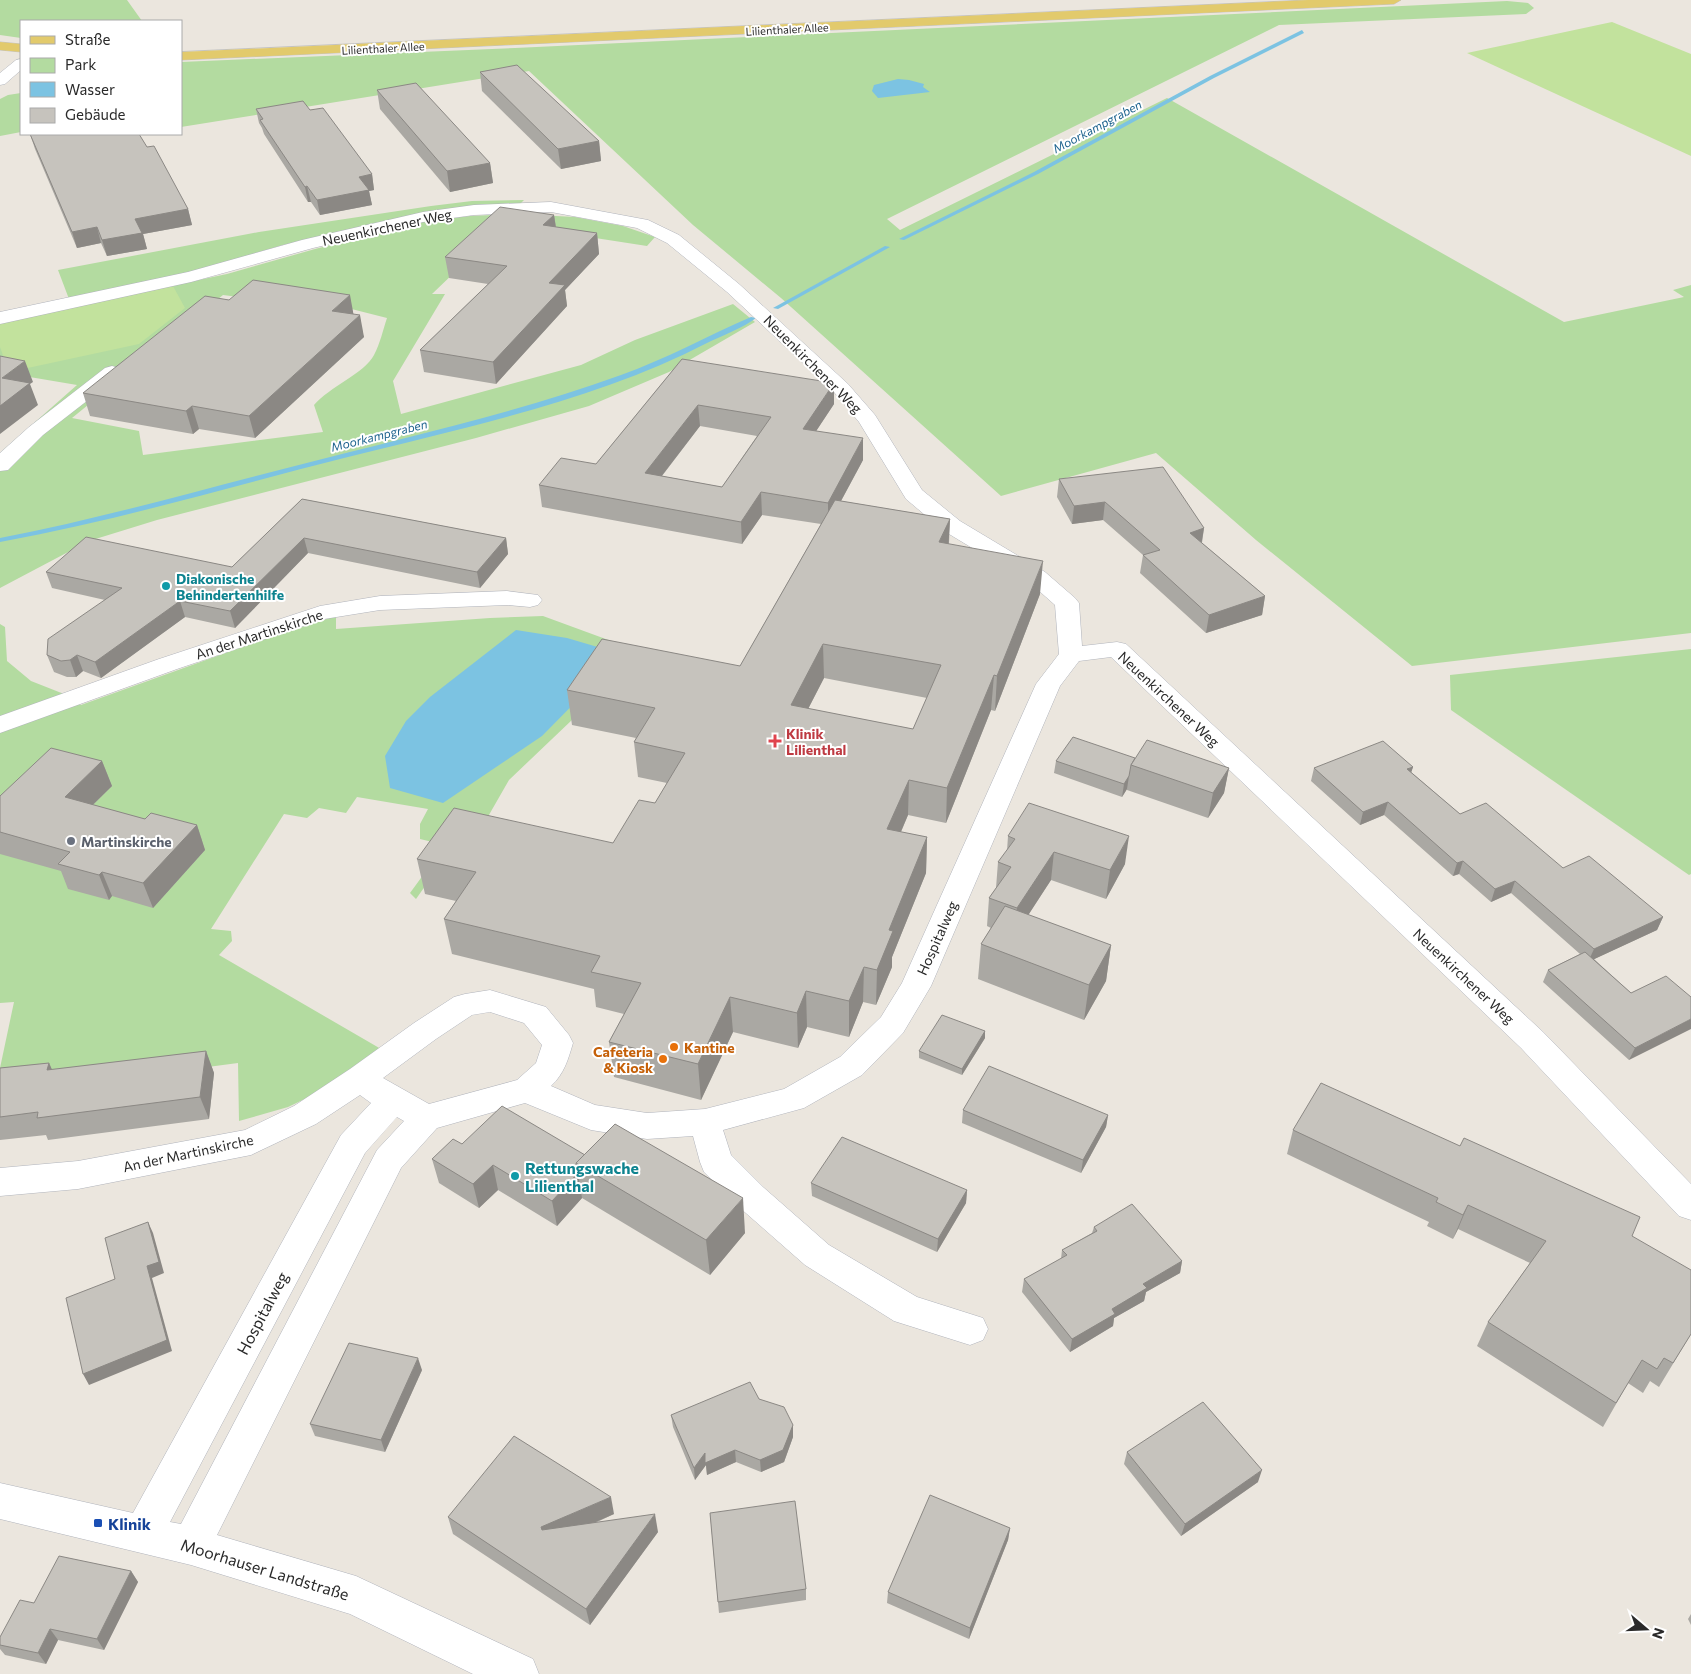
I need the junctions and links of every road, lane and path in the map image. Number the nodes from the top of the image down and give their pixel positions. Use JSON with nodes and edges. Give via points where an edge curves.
{"nodes":[{"id":1,"x":1394,"y":0,"type":"edge"},
{"id":2,"x":0,"y":46,"type":"edge"},
{"id":3,"x":20,"y":48,"type":"edge"},
{"id":4,"x":0,"y":53,"type":"edge"},
{"id":5,"x":182,"y":56,"type":"edge"},
{"id":6,"x":20,"y":64,"type":"edge"},
{"id":7,"x":10,"y":77,"type":"edge"},
{"id":8,"x":0,"y":87,"type":"edge"},
{"id":9,"x":191,"y":277,"type":"junction"},
{"id":10,"x":206,"y":294,"type":"edge"},
{"id":11,"x":0,"y":318,"type":"edge"},
{"id":12,"x":124,"y":363,"type":"edge"},
{"id":13,"x":0,"y":465,"type":"edge"},
{"id":14,"x":530,"y":600,"type":"dead end"},
{"id":15,"x":1071,"y":655,"type":"junction"},
{"id":16,"x":0,"y":725,"type":"edge"},
{"id":17,"x":361,"y":1078,"type":"junction"},
{"id":18,"x":527,"y":1090,"type":"junction"},
{"id":19,"x":392,"y":1100,"type":"junction"},
{"id":20,"x":426,"y":1118,"type":"junction"},
{"id":21,"x":705,"y":1122,"type":"junction"},
{"id":22,"x":0,"y":1182,"type":"edge"},
{"id":23,"x":1691,"y":1206,"type":"edge"},
{"id":24,"x":970,"y":1329,"type":"dead end"},
{"id":25,"x":0,"y":1501,"type":"edge"},
{"id":26,"x":142,"y":1534,"type":"junction"},
{"id":27,"x":191,"y":1546,"type":"junction"},
{"id":28,"x":518,"y":1674,"type":"edge"}],
"edges":[{"from":1,"to":5,"type":"main road","name":"Lilienthaler Allee"},
{"from":2,"to":3,"type":"main road"},
{"from":4,"to":7,"type":"street","via":[[7,62]]},
{"from":6,"to":7,"type":"street"},
{"from":7,"to":8,"type":"street"},
{"from":9,"to":10,"type":"street","via":[[208,286]]},
{"from":9,"to":11,"type":"street","name":"Neuenkirchener Weg"},
{"from":9,"to":15,"type":"street","name":"Neuenkirchener Weg","via":[[308,244],[423,217],[474,210],[551,208],[642,224],[673,239],[710,269],[841,388],[868,418],[914,494],[952,526],[1038,577],[1067,603]]},
{"from":12,"to":13,"type":"street","via":[[36,431]]},
{"from":14,"to":16,"type":"street","name":"An der Martinskirche","via":[[380,603],[320,613]]},
{"from":15,"to":21,"type":"street","name":"Hospitalweg","via":[[1048,684],[916,986],[892,1025],[851,1066],[792,1099]]},
{"from":15,"to":23,"type":"street","name":"Neuenkirchener Weg","via":[[1117,649],[1532,1040]]},
{"from":17,"to":18,"type":"street","via":[[465,1005],[490,1001],[535,1015],[558,1043],[549,1069]]},
{"from":17,"to":19,"type":"street"},
{"from":17,"to":22,"type":"street","name":"An der Martinskirche","via":[[305,1115],[251,1142],[78,1175]]},
{"from":18,"to":20,"type":"street"},
{"from":18,"to":21,"type":"street","name":"Hospitalweg","via":[[591,1117],[647,1126]]},
{"from":19,"to":20,"type":"street"},
{"from":19,"to":26,"type":"street","name":"Hospitalweg","via":[[353,1144]]},
{"from":20,"to":27,"type":"street","via":[[389,1159]]},
{"from":21,"to":24,"type":"street","via":[[716,1162],[817,1255],[907,1310]]},
{"from":25,"to":26,"type":"street","name":"Moorhauser Landstraße"},
{"from":26,"to":27,"type":"street","name":"Moorhauser Landstraße"},
{"from":27,"to":28,"type":"street","name":"Moorhauser Landstraße","via":[[356,1596]]}]}
